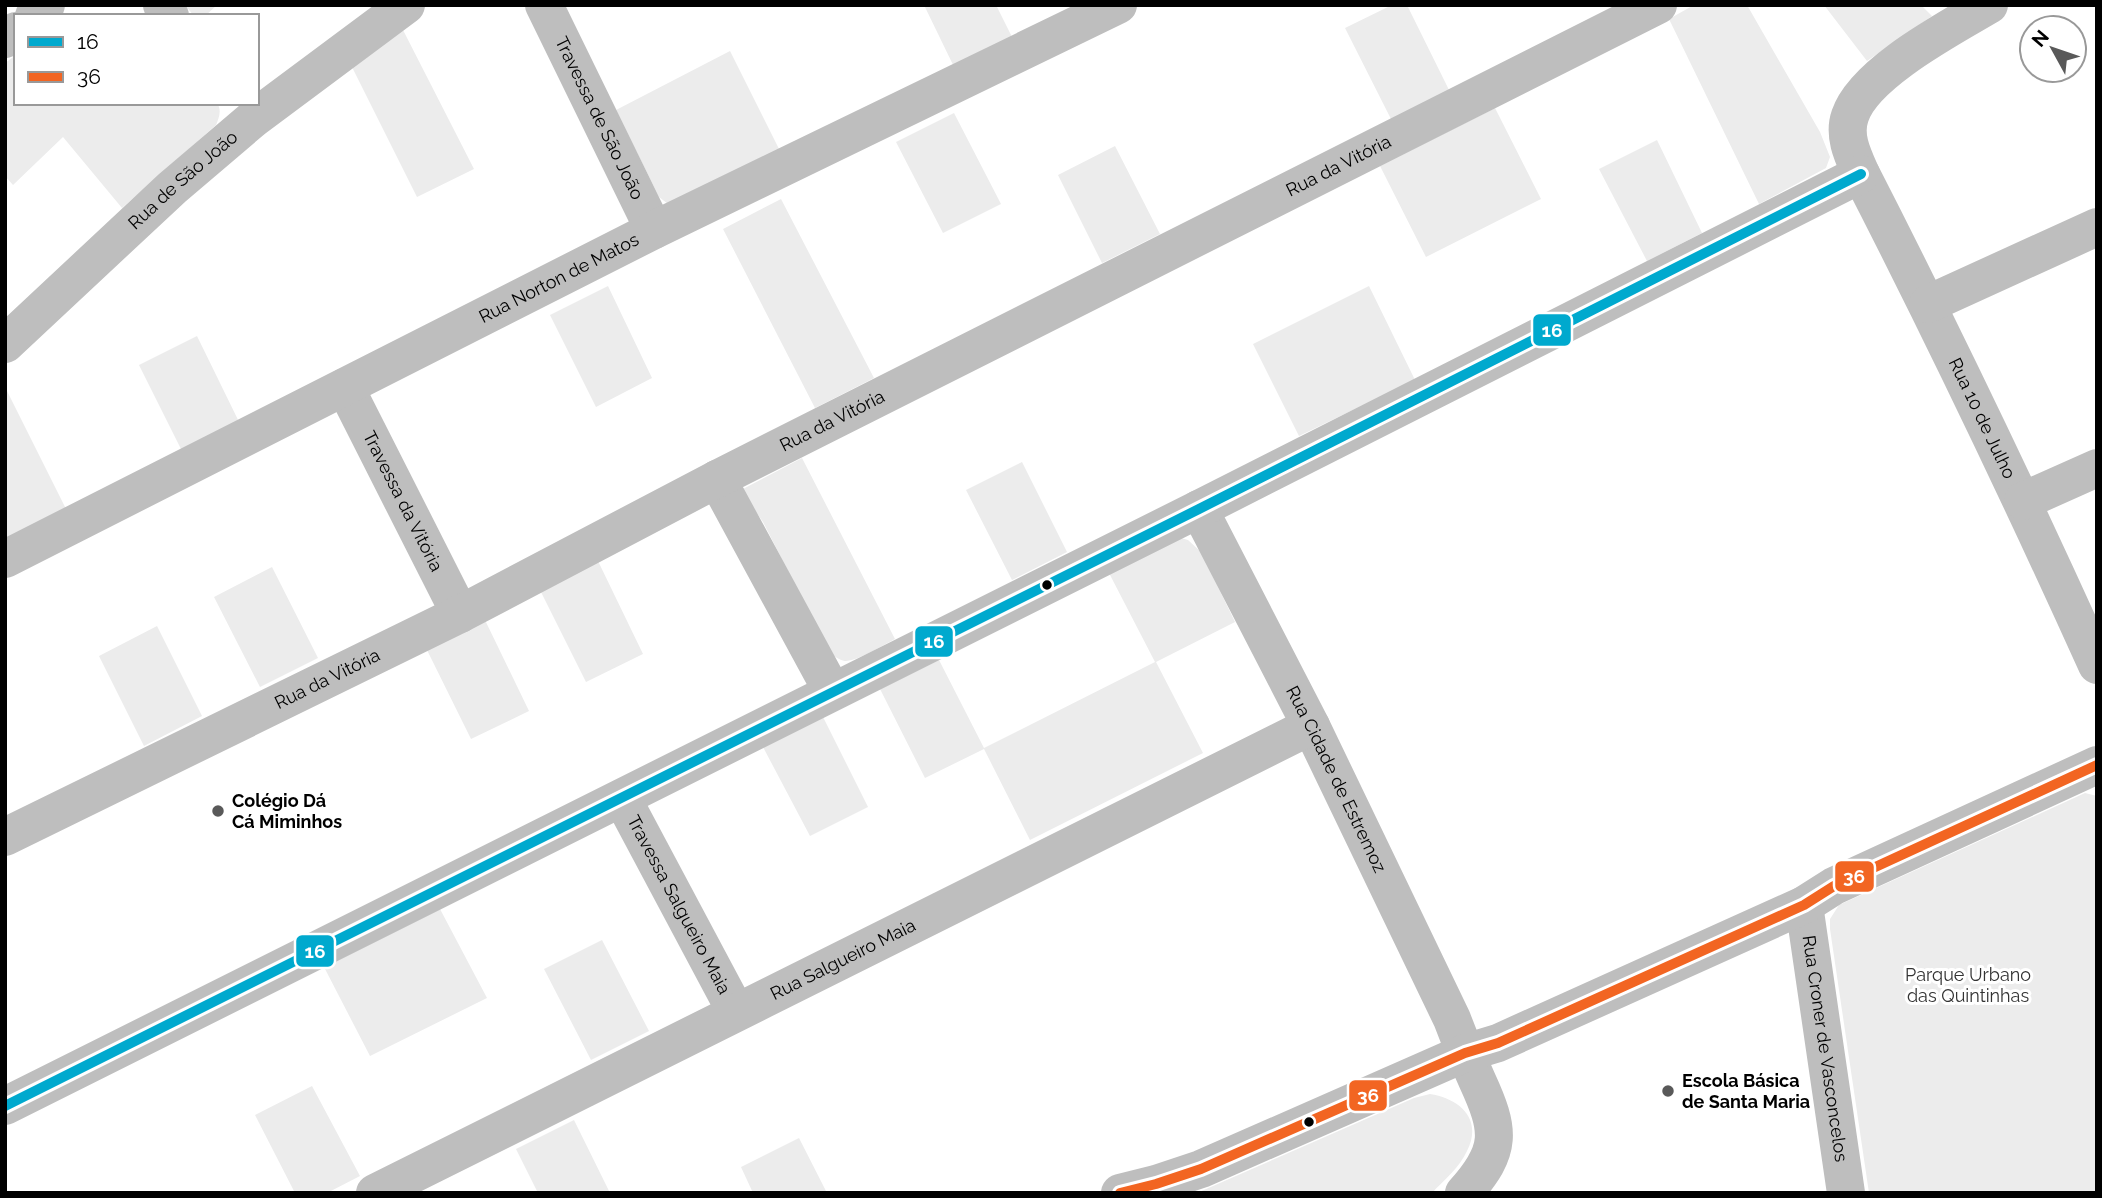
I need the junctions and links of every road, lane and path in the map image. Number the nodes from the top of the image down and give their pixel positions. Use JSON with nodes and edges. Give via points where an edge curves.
{"nodes":[{"id":1,"x":406,"y":5,"type":"edge"},
{"id":2,"x":544,"y":5,"type":"edge"},
{"id":3,"x":1118,"y":5,"type":"edge"},
{"id":4,"x":1658,"y":5,"type":"edge"},
{"id":5,"x":1989,"y":5,"type":"edge"},
{"id":6,"x":259,"y":103,"type":"edge"},
{"id":7,"x":247,"y":111,"type":"edge"},
{"id":8,"x":1861,"y":174,"type":"junction"},
{"id":9,"x":2097,"y":227,"type":"edge"},
{"id":10,"x":654,"y":230,"type":"junction"},
{"id":11,"x":1928,"y":304,"type":"junction"},
{"id":12,"x":5,"y":344,"type":"edge"},
{"id":13,"x":345,"y":387,"type":"junction"},
{"id":14,"x":2097,"y":468,"type":"edge"},
{"id":15,"x":717,"y":480,"type":"junction"},
{"id":16,"x":2022,"y":501,"type":"junction"},
{"id":17,"x":1199,"y":509,"type":"junction"},
{"id":18,"x":5,"y":559,"type":"edge"},
{"id":19,"x":460,"y":614,"type":"junction"},
{"id":20,"x":2097,"y":665,"type":"edge"},
{"id":21,"x":832,"y":691,"type":"junction"},
{"id":22,"x":1311,"y":726,"type":"junction"},
{"id":23,"x":2097,"y":765,"type":"edge"},
{"id":24,"x":622,"y":798,"type":"junction"},
{"id":25,"x":5,"y":837,"type":"edge"},
{"id":26,"x":1804,"y":905,"type":"junction"},
{"id":27,"x":736,"y":1012,"type":"junction"},
{"id":28,"x":1465,"y":1053,"type":"junction"},
{"id":29,"x":5,"y":1106,"type":"edge"},
{"id":30,"x":375,"y":1193,"type":"edge"},
{"id":31,"x":1120,"y":1193,"type":"edge"},
{"id":32,"x":1464,"y":1193,"type":"edge"},
{"id":33,"x":1846,"y":1193,"type":"edge"}],
"edges":[{"from":1,"to":6,"type":"street","name":"Rua de São João"},
{"from":2,"to":10,"type":"street","name":"Travessa de São João"},
{"from":3,"to":10,"type":"street","name":"Rua Norton de Matos"},
{"from":4,"to":15,"type":"street","name":"Rua da Vitória"},
{"from":5,"to":8,"type":"street","name":"Rua 10 de Julho","via":[[1921,46],[1857,101],[1847,136]]},
{"from":7,"to":12,"type":"street","name":"Rua de São João"},
{"from":8,"to":11,"type":"street","name":"Rua 10 de Julho"},
{"from":8,"to":17,"type":"street"},
{"from":9,"to":11,"type":"street"},
{"from":10,"to":13,"type":"street","name":"Rua Norton de Matos"},
{"from":11,"to":16,"type":"street","name":"Rua 10 de Julho"},
{"from":13,"to":18,"type":"street","name":"Rua Norton de Matos"},
{"from":13,"to":19,"type":"street","name":"Travessa da Vitória"},
{"from":14,"to":16,"type":"street"},
{"from":15,"to":19,"type":"street","name":"Rua da Vitória"},
{"from":15,"to":21,"type":"street"},
{"from":16,"to":20,"type":"street","name":"Rua 10 de Julho"},
{"from":17,"to":21,"type":"street"},
{"from":17,"to":22,"type":"street","name":"Rua Cidade de Estremoz"},
{"from":19,"to":25,"type":"street","name":"Rua da Vitória"},
{"from":21,"to":24,"type":"street"},
{"from":22,"to":27,"type":"street","name":"Rua Salgueiro Maia"},
{"from":22,"to":28,"type":"street","name":"Rua Cidade de Estremoz"},
{"from":23,"to":26,"type":"street","via":[[1834,886]]},
{"from":24,"to":27,"type":"street","name":"Travessa Salgueiro Maia"},
{"from":24,"to":29,"type":"street"},
{"from":26,"to":28,"type":"street"},
{"from":26,"to":33,"type":"street","name":"Rua Croner de Vasconcelos"},
{"from":27,"to":30,"type":"street","name":"Rua Salgueiro Maia"},
{"from":28,"to":31,"type":"street","via":[[1200,1169]]},
{"from":28,"to":32,"type":"street","name":"Rua Cidade de Estremoz","via":[[1491,1109],[1495,1131],[1482,1173]]}]}
